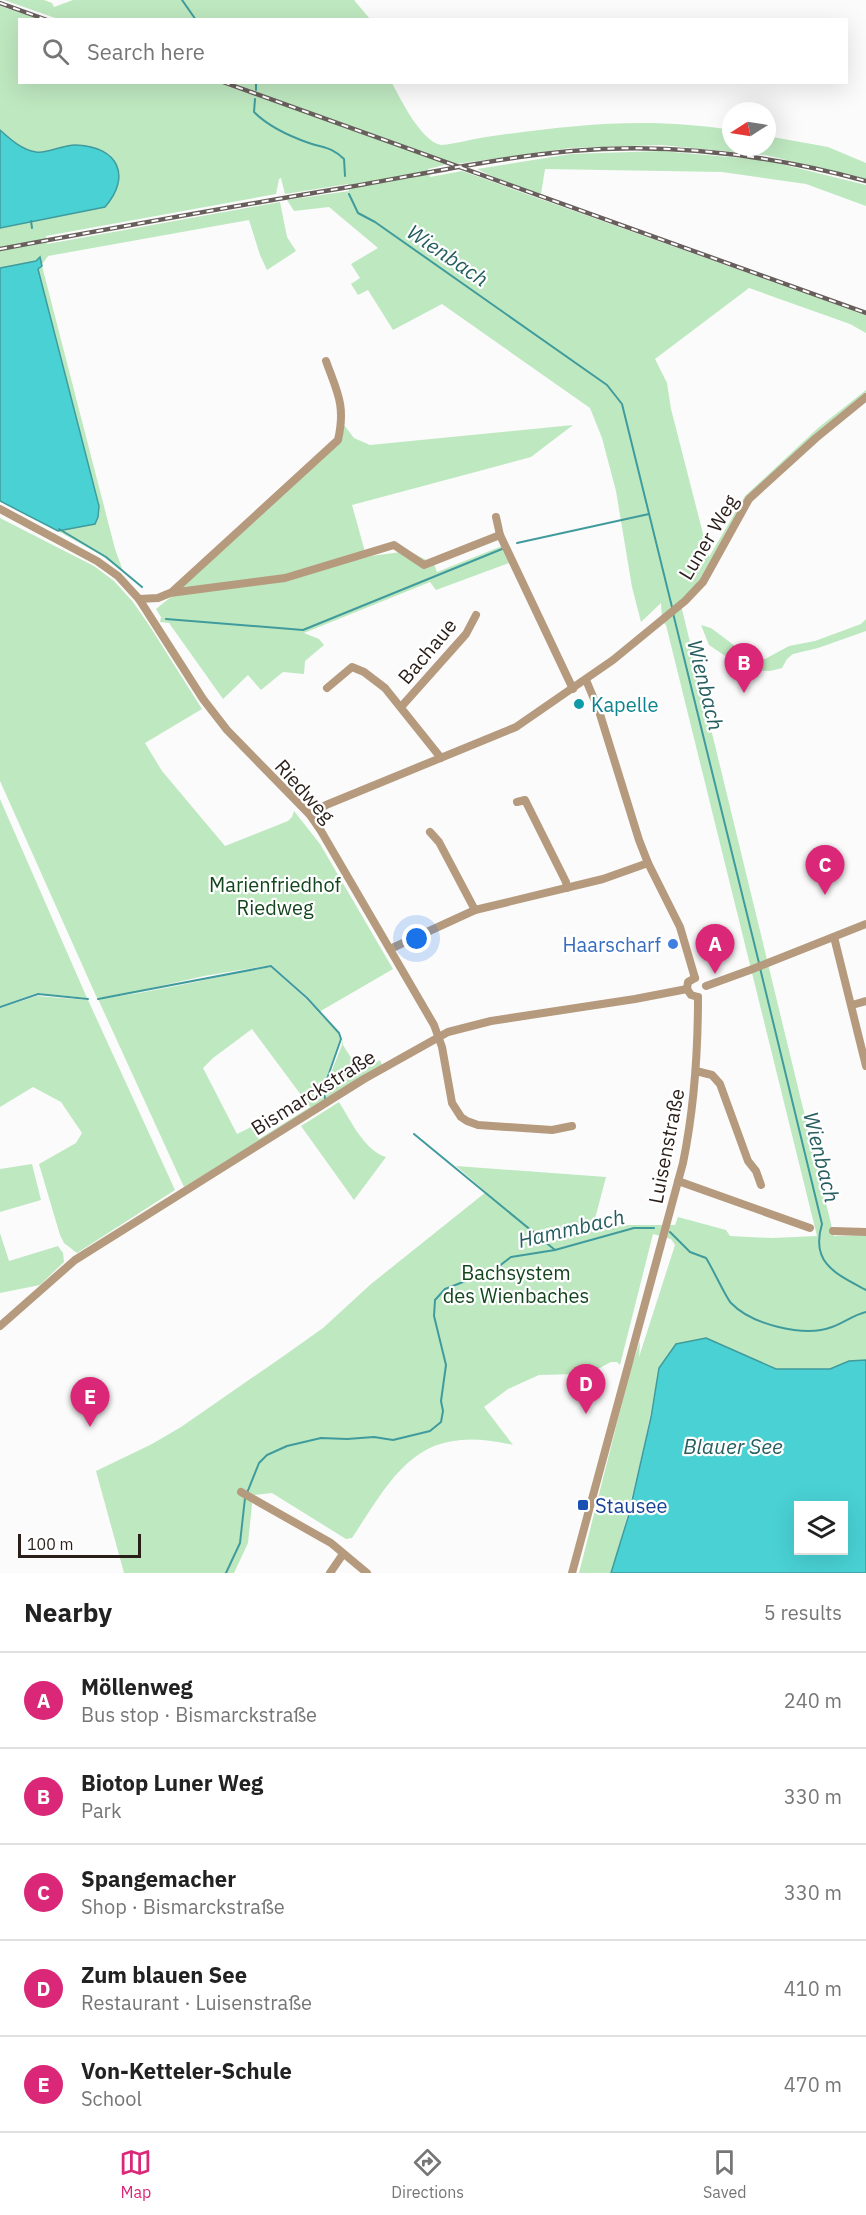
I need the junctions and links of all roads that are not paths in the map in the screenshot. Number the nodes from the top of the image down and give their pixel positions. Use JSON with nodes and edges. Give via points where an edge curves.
{"nodes":[{"id":1,"x":326,"y":361,"type":"dead end"},
{"id":2,"x":866,"y":397,"type":"edge"},
{"id":3,"x":0,"y":509,"type":"edge"},
{"id":4,"x":496,"y":517,"type":"dead end"},
{"id":5,"x":500,"y":535,"type":"junction"},
{"id":6,"x":170,"y":593,"type":"junction"},
{"id":7,"x":158,"y":598,"type":"junction"},
{"id":8,"x":139,"y":599,"type":"junction"},
{"id":9,"x":146,"y":611,"type":"junction"},
{"id":10,"x":477,"y":615,"type":"dead end"},
{"id":11,"x":586,"y":680,"type":"junction"},
{"id":12,"x":327,"y":688,"type":"dead end"},
{"id":13,"x":573,"y":689,"type":"junction"},
{"id":14,"x":401,"y":707,"type":"junction"},
{"id":15,"x":441,"y":758,"type":"junction"},
{"id":16,"x":518,"y":801,"type":"dead end"},
{"id":17,"x":310,"y":815,"type":"junction"},
{"id":18,"x":430,"y":832,"type":"dead end"},
{"id":19,"x":648,"y":863,"type":"junction"},
{"id":20,"x":567,"y":888,"type":"junction"},
{"id":21,"x":475,"y":910,"type":"junction"},
{"id":22,"x":866,"y":924,"type":"edge"},
{"id":23,"x":834,"y":936,"type":"junction"},
{"id":24,"x":390,"y":949,"type":"junction"},
{"id":25,"x":694,"y":978,"type":"junction"},
{"id":26,"x":706,"y":986,"type":"junction"},
{"id":27,"x":687,"y":989,"type":"junction"},
{"id":28,"x":698,"y":997,"type":"junction"},
{"id":29,"x":866,"y":1001,"type":"edge"},
{"id":30,"x":852,"y":1005,"type":"junction"},
{"id":31,"x":439,"y":1037,"type":"junction"},
{"id":32,"x":866,"y":1066,"type":"edge"},
{"id":33,"x":696,"y":1071,"type":"junction"},
{"id":34,"x":572,"y":1126,"type":"dead end"},
{"id":35,"x":678,"y":1181,"type":"junction"},
{"id":36,"x":761,"y":1185,"type":"dead end"},
{"id":37,"x":810,"y":1228,"type":"dead end"},
{"id":38,"x":833,"y":1232,"type":"dead end"},
{"id":39,"x":866,"y":1232,"type":"edge"},
{"id":40,"x":0,"y":1326,"type":"edge"},
{"id":41,"x":241,"y":1492,"type":"dead end"},
{"id":42,"x":343,"y":1554,"type":"junction"},
{"id":43,"x":330,"y":1573,"type":"edge"},
{"id":44,"x":367,"y":1573,"type":"edge"},
{"id":45,"x":572,"y":1573,"type":"edge"}],
"edges":[{"from":1,"to":6,"type":"street","via":[[341,401],[343,421],[338,440]]},
{"from":2,"to":11,"type":"street","name":"Luner Weg","via":[[749,500],[703,582]]},
{"from":3,"to":8,"type":"street","name":"Riedweg","via":[[98,561]]},
{"from":4,"to":5,"type":"street"},
{"from":5,"to":6,"type":"street","via":[[424,565],[393,545],[285,578]]},
{"from":5,"to":13,"type":"street"},
{"from":6,"to":7,"type":"street"},
{"from":7,"to":8,"type":"street"},
{"from":7,"to":9,"type":"street"},
{"from":8,"to":9,"type":"street","name":"Riedweg"},
{"from":9,"to":17,"type":"street","name":"Riedweg","via":[[227,730]]},
{"from":10,"to":14,"type":"street","name":"Bachaue","via":[[466,634]]},
{"from":11,"to":13,"type":"street","name":"Luner Weg"},
{"from":11,"to":19,"type":"street"},
{"from":12,"to":14,"type":"street","via":[[352,667],[386,688]]},
{"from":13,"to":15,"type":"street","name":"Luner Weg","via":[[516,727]]},
{"from":14,"to":15,"type":"street"},
{"from":15,"to":17,"type":"street","name":"Luner Weg"},
{"from":16,"to":20,"type":"street","via":[[525,800]]},
{"from":17,"to":24,"type":"street","name":"Riedweg"},
{"from":18,"to":21,"type":"street"},
{"from":19,"to":20,"type":"street"},
{"from":19,"to":25,"type":"street","via":[[680,927]]},
{"from":20,"to":21,"type":"street"},
{"from":21,"to":24,"type":"street"},
{"from":22,"to":23,"type":"street"},
{"from":23,"to":26,"type":"street"},
{"from":23,"to":30,"type":"street"},
{"from":24,"to":31,"type":"street","name":"Riedweg"},
{"from":25,"to":26,"type":"street","via":[[702,979]]},
{"from":25,"to":27,"type":"street"},
{"from":26,"to":28,"type":"street"},
{"from":27,"to":28,"type":"street"},
{"from":27,"to":31,"type":"street","name":"Bismarckstraße","via":[[468,1026]]},
{"from":28,"to":33,"type":"street","name":"Luisenstraße"},
{"from":29,"to":30,"type":"street"},
{"from":30,"to":32,"type":"street"},
{"from":31,"to":34,"type":"street","name":"Riedweg","via":[[452,1103],[467,1121],[552,1130]]},
{"from":31,"to":40,"type":"street","name":"Bismarckstraße","via":[[364,1079],[75,1260]]},
{"from":33,"to":35,"type":"street","name":"Luisenstraße","via":[[689,1134]]},
{"from":33,"to":36,"type":"street","name":"Luisenstraße","via":[[712,1075],[720,1084],[748,1161]]},
{"from":35,"to":37,"type":"street"},
{"from":35,"to":45,"type":"street","name":"Luisenstraße"},
{"from":38,"to":39,"type":"street"},
{"from":41,"to":42,"type":"street"},
{"from":42,"to":43,"type":"street"},
{"from":42,"to":44,"type":"street"}]}
